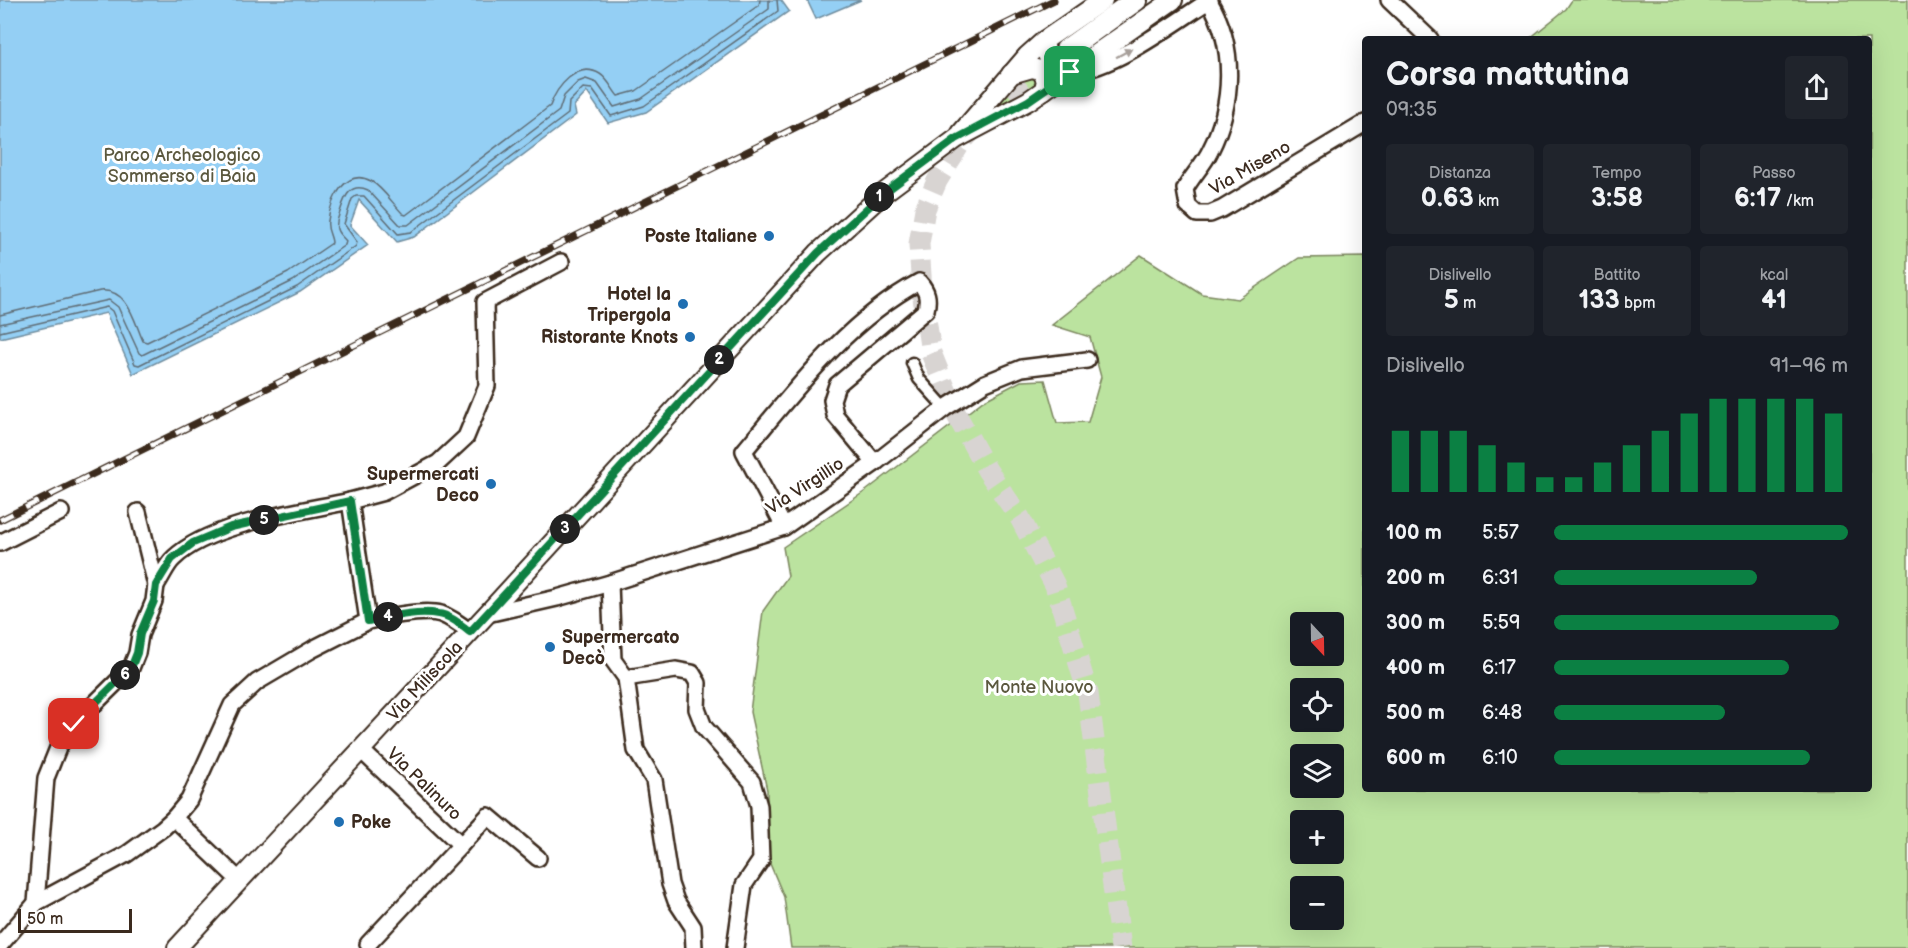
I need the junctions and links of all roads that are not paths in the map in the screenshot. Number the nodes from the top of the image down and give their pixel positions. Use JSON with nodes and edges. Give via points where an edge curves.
{"nodes":[{"id":1,"x":1104,"y":0,"type":"edge"},
{"id":2,"x":1136,"y":0,"type":"edge"},
{"id":3,"x":1173,"y":0,"type":"edge"},
{"id":4,"x":1389,"y":0,"type":"edge"},
{"id":5,"x":1209,"y":1,"type":"edge"},
{"id":6,"x":1427,"y":36,"type":"edge"},
{"id":7,"x":1045,"y":40,"type":"junction"},
{"id":8,"x":1066,"y":50,"type":"tunnel mouth"},
{"id":9,"x":1070,"y":72,"type":"junction"},
{"id":10,"x":1011,"y":74,"type":"junction"},
{"id":11,"x":1044,"y":90,"type":"junction"},
{"id":12,"x":1362,"y":125,"type":"edge"},
{"id":13,"x":956,"y":139,"type":"junction"},
{"id":14,"x":561,"y":262,"type":"dead end"},
{"id":15,"x":1087,"y":360,"type":"dead end"},
{"id":16,"x":912,"y":363,"type":"dead end"},
{"id":17,"x":945,"y":408,"type":"junction"},
{"id":18,"x":875,"y":463,"type":"junction"},
{"id":19,"x":350,"y":501,"type":"junction"},
{"id":20,"x":61,"y":512,"type":"dead end"},
{"id":21,"x":138,"y":512,"type":"dead end"},
{"id":22,"x":784,"y":527,"type":"junction"},
{"id":23,"x":0,"y":543,"type":"edge"},
{"id":24,"x":610,"y":583,"type":"junction"},
{"id":25,"x":156,"y":585,"type":"junction"},
{"id":26,"x":487,"y":614,"type":"junction"},
{"id":27,"x":368,"y":621,"type":"junction"},
{"id":28,"x":470,"y":632,"type":"junction"},
{"id":29,"x":626,"y":678,"type":"junction"},
{"id":30,"x":361,"y":750,"type":"junction"},
{"id":31,"x":174,"y":818,"type":"junction"},
{"id":32,"x":461,"y":845,"type":"junction"},
{"id":33,"x":538,"y":858,"type":"dead end"},
{"id":34,"x":240,"y":881,"type":"junction"},
{"id":35,"x":36,"y":903,"type":"junction"},
{"id":36,"x":368,"y":944,"type":"dead end"},
{"id":37,"x":0,"y":945,"type":"edge"},
{"id":38,"x":177,"y":948,"type":"edge"},
{"id":39,"x":694,"y":948,"type":"edge"},
{"id":40,"x":735,"y":948,"type":"edge"}],
"edges":[{"from":1,"to":7,"type":"street","name":"Via Miliscola"},
{"from":2,"to":8,"type":"main road"},
{"from":3,"to":9,"type":"street","name":"Via Miliscola"},
{"from":4,"to":6,"type":"street"},
{"from":9,"to":5,"type":"street","one_way":true,"via":[[1093,67],[1126,52]]},
{"from":5,"to":12,"type":"street","name":"Via Miseno","via":[[1221,29],[1229,77],[1218,132],[1210,152],[1185,189],[1188,206],[1197,214],[1222,209]]},
{"from":7,"to":9,"type":"street","via":[[1050,62]]},
{"from":7,"to":10,"type":"street","name":"Via Miliscola"},
{"from":9,"to":11,"type":"street","name":"Via Miliscola"},
{"from":10,"to":11,"type":"street","via":[[1040,70],[1046,79]]},
{"from":10,"to":13,"type":"street","name":"Via Miliscola"},
{"from":11,"to":13,"type":"street","name":"Via Miliscola"},
{"from":13,"to":26,"type":"street","name":"Via Miliscola","via":[[885,192],[818,253]]},
{"from":14,"to":19,"type":"street","via":[[485,302],[487,386],[466,437],[438,463],[384,492]]},
{"from":15,"to":17,"type":"street","name":"Via Virgillio","via":[[1022,368],[985,382]]},
{"from":16,"to":17,"type":"street","via":[[919,379]]},
{"from":17,"to":18,"type":"street","name":"Via Virgillio"},
{"from":18,"to":22,"type":"street","name":"Via Virgillio"},
{"from":18,"to":22,"type":"street","via":[[835,415],[832,400],[837,385],[926,310],[925,289],[919,282],[899,292],[844,339],[744,451]]},
{"from":19,"to":25,"type":"street","via":[[231,527],[193,543],[172,559]]},
{"from":19,"to":27,"type":"street"},
{"from":20,"to":23,"type":"street"},
{"from":21,"to":25,"type":"street"},
{"from":22,"to":24,"type":"street","name":"Via Virgillio"},
{"from":24,"to":26,"type":"street","name":"Via Virgillio"},
{"from":24,"to":29,"type":"street","via":[[613,660]]},
{"from":25,"to":35,"type":"street","via":[[131,668],[74,724],[58,748],[46,778]]},
{"from":26,"to":28,"type":"street","name":"Via Miliscola"},
{"from":27,"to":28,"type":"street","via":[[402,614],[439,614]]},
{"from":27,"to":31,"type":"street","via":[[257,682],[232,705],[189,800]]},
{"from":28,"to":30,"type":"street","name":"Via Miliscola"},
{"from":29,"to":39,"type":"street","via":[[636,750],[654,780],[670,884],[676,902],[693,927]]},
{"from":29,"to":40,"type":"street","via":[[676,670],[692,673],[698,683],[697,709],[704,727],[752,782],[759,806],[761,860],[744,885]]},
{"from":30,"to":32,"type":"street","name":"Via Palinuro"},
{"from":30,"to":34,"type":"street","name":"Via Miliscola"},
{"from":31,"to":34,"type":"street"},
{"from":31,"to":35,"type":"street","via":[[127,854]]},
{"from":32,"to":33,"type":"street","name":"Via Palinuro","via":[[488,816]]},
{"from":32,"to":36,"type":"street","name":"Via Palinuro"},
{"from":34,"to":38,"type":"street","name":"Via Miliscola"},
{"from":35,"to":37,"type":"street"}]}
